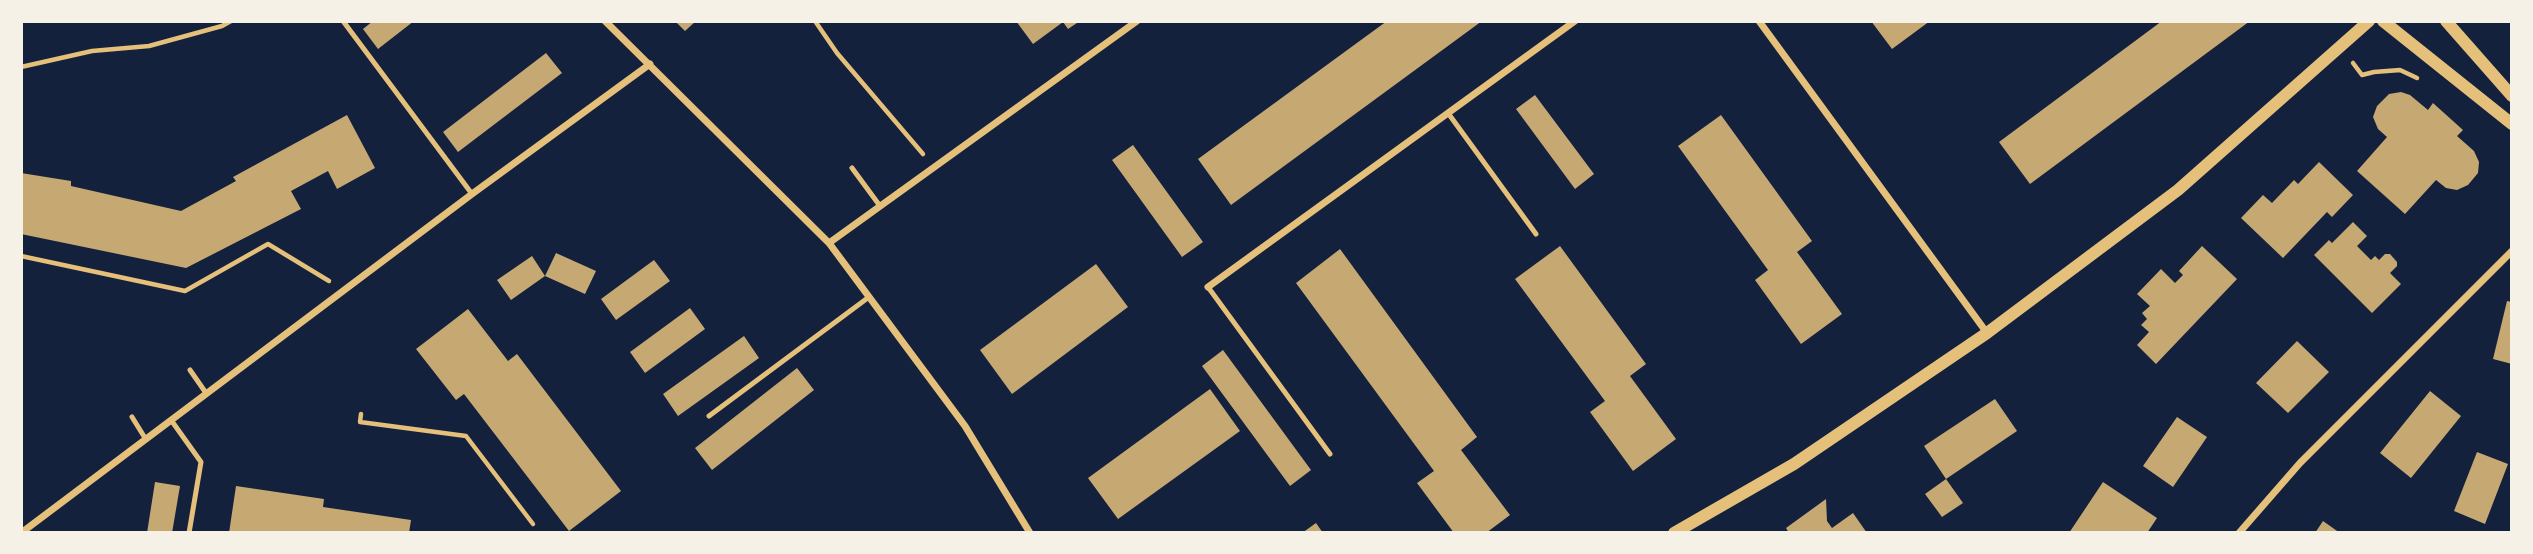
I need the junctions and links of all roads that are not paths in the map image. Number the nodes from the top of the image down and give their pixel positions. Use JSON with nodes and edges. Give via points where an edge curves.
{"nodes":[{"id":1,"x":343,"y":21,"type":"edge"},
{"id":2,"x":605,"y":21,"type":"edge"},
{"id":3,"x":1137,"y":21,"type":"edge"},
{"id":4,"x":1575,"y":21,"type":"edge"},
{"id":5,"x":1759,"y":21,"type":"edge"},
{"id":6,"x":2369,"y":21,"type":"edge"},
{"id":7,"x":2383,"y":21,"type":"edge"},
{"id":8,"x":2446,"y":21,"type":"edge"},
{"id":9,"x":650,"y":64,"type":"junction"},
{"id":10,"x":2512,"y":96,"type":"edge"},
{"id":11,"x":1448,"y":113,"type":"junction"},
{"id":12,"x":2512,"y":124,"type":"edge"},
{"id":13,"x":852,"y":168,"type":"dead end"},
{"id":14,"x":472,"y":194,"type":"junction"},
{"id":15,"x":880,"y":206,"type":"junction"},
{"id":16,"x":1536,"y":234,"type":"dead end"},
{"id":17,"x":829,"y":243,"type":"junction"},
{"id":18,"x":2512,"y":251,"type":"edge"},
{"id":19,"x":1208,"y":287,"type":"joint"},
{"id":20,"x":869,"y":297,"type":"junction"},
{"id":21,"x":1987,"y":334,"type":"junction"},
{"id":22,"x":190,"y":370,"type":"dead end"},
{"id":23,"x":206,"y":393,"type":"junction"},
{"id":24,"x":709,"y":416,"type":"dead end"},
{"id":25,"x":132,"y":417,"type":"dead end"},
{"id":26,"x":171,"y":419,"type":"junction"},
{"id":27,"x":145,"y":439,"type":"junction"},
{"id":28,"x":1330,"y":454,"type":"dead end"},
{"id":29,"x":21,"y":533,"type":"edge"},
{"id":30,"x":189,"y":533,"type":"edge"},
{"id":31,"x":1030,"y":533,"type":"edge"},
{"id":32,"x":1674,"y":533,"type":"edge"},
{"id":33,"x":2239,"y":533,"type":"edge"}],
"edges":[{"from":1,"to":14,"type":"lane"},
{"from":2,"to":9,"type":"street"},
{"from":3,"to":15,"type":"street"},
{"from":4,"to":11,"type":"street"},
{"from":5,"to":21,"type":"street"},
{"from":6,"to":21,"type":"street","via":[[2178,190]]},
{"from":7,"to":12,"type":"street"},
{"from":8,"to":10,"type":"street"},
{"from":9,"to":14,"type":"street"},
{"from":9,"to":17,"type":"street"},
{"from":11,"to":16,"type":"lane"},
{"from":11,"to":19,"type":"street"},
{"from":13,"to":15,"type":"lane"},
{"from":14,"to":23,"type":"street"},
{"from":15,"to":17,"type":"street"},
{"from":17,"to":20,"type":"street"},
{"from":18,"to":33,"type":"street","via":[[2300,463]]},
{"from":19,"to":28,"type":"lane"},
{"from":20,"to":24,"type":"lane"},
{"from":20,"to":31,"type":"street","via":[[965,426]]},
{"from":21,"to":32,"type":"street","via":[[1794,464]]},
{"from":22,"to":23,"type":"lane"},
{"from":23,"to":26,"type":"street"},
{"from":25,"to":27,"type":"lane"},
{"from":26,"to":27,"type":"street"},
{"from":26,"to":30,"type":"lane","via":[[201,462]]},
{"from":27,"to":29,"type":"street"}]}
